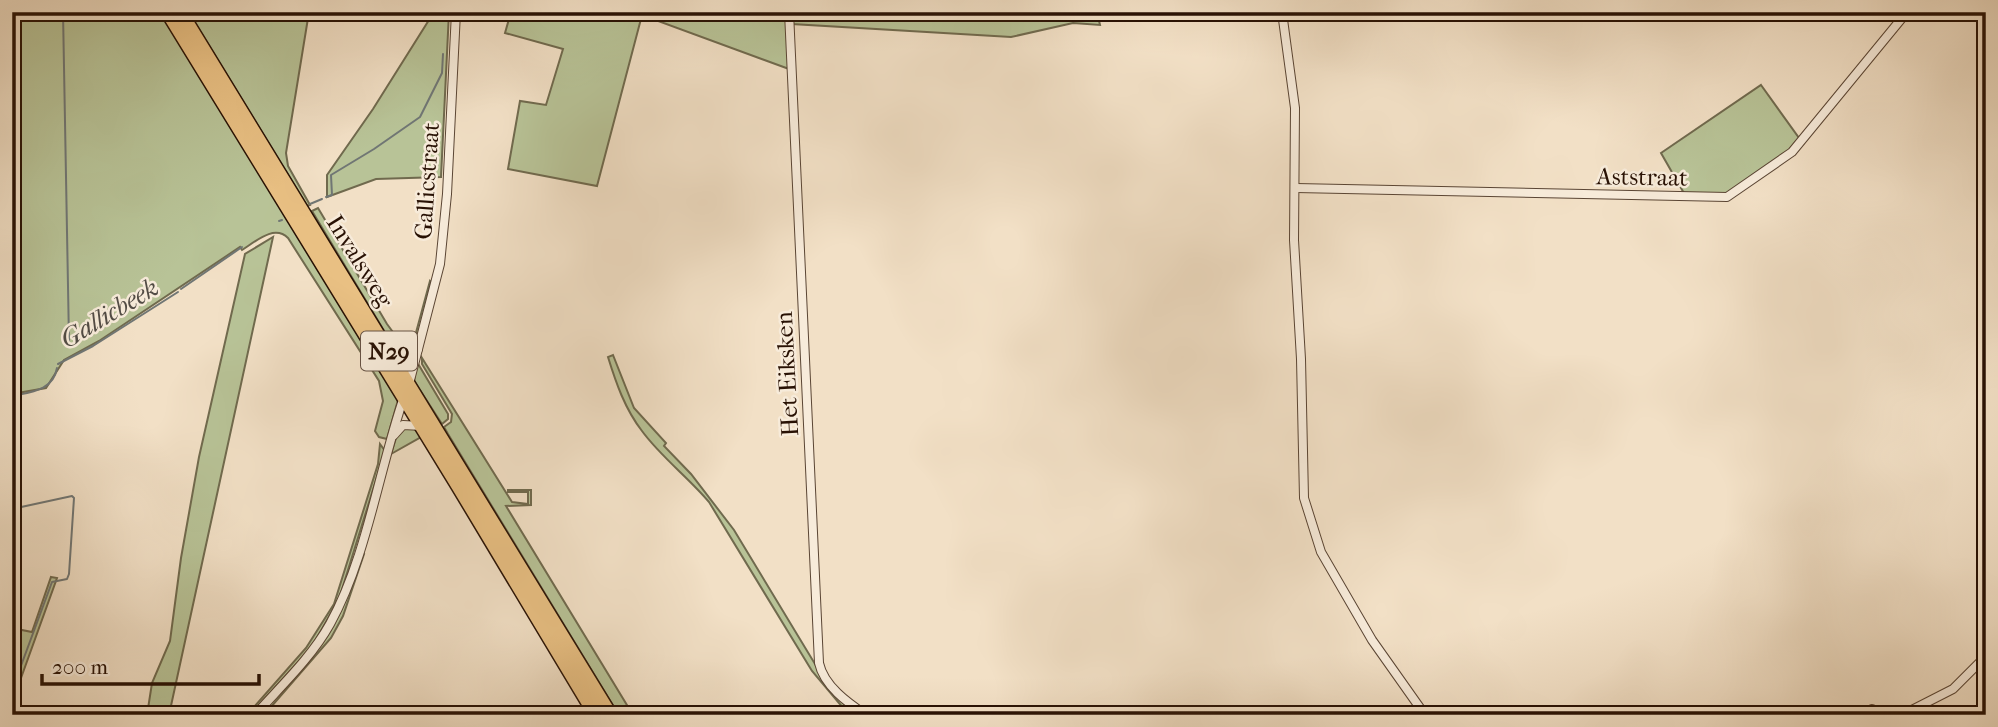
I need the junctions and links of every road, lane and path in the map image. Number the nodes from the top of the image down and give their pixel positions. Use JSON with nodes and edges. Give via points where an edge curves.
{"nodes":[{"id":1,"x":168,"y":12,"type":"edge"},
{"id":2,"x":180,"y":12,"type":"edge"},
{"id":3,"x":456,"y":12,"type":"edge"},
{"id":4,"x":789,"y":12,"type":"edge"},
{"id":5,"x":1282,"y":12,"type":"edge"},
{"id":6,"x":1907,"y":12,"type":"edge"},
{"id":7,"x":1296,"y":188,"type":"junction"},
{"id":8,"x":418,"y":349,"type":"junction"},
{"id":9,"x":390,"y":353,"type":"junction"},
{"id":10,"x":407,"y":390,"type":"junction"},
{"id":11,"x":422,"y":426,"type":"junction"},
{"id":12,"x":392,"y":437,"type":"junction"},
{"id":13,"x":1986,"y":656,"type":"edge"},
{"id":14,"x":598,"y":714,"type":"edge"},
{"id":15,"x":255,"y":715,"type":"edge"},
{"id":16,"x":866,"y":715,"type":"edge"},
{"id":17,"x":1425,"y":715,"type":"edge"},
{"id":18,"x":1863,"y":715,"type":"edge"},
{"id":19,"x":1884,"y":715,"type":"edge"},
{"id":20,"x":1902,"y":715,"type":"edge"}],
"edges":[{"from":1,"to":10,"type":"highway","name":"Invalsweg","number":"N29"},
{"from":2,"to":9,"type":"highway","name":"Invalsweg","number":"N29"},
{"from":3,"to":8,"type":"street","name":"Gallicstraat","via":[[441,254]]},
{"from":4,"to":16,"type":"street","name":"Het Eiksken","via":[[819,663],[824,678]]},
{"from":5,"to":7,"type":"street","via":[[1295,108]]},
{"from":6,"to":7,"type":"street","name":"Aststraat","via":[[1792,152],[1727,197]]},
{"from":7,"to":17,"type":"street","via":[[1304,498],[1309,519],[1321,552],[1353,609]]},
{"from":8,"to":9,"type":"street"},
{"from":8,"to":10,"type":"street","name":"Gallicstraat"},
{"from":9,"to":10,"type":"highway","name":"Invalsweg","number":"N29"},
{"from":10,"to":11,"type":"highway","name":"Invalsweg","number":"N29"},
{"from":10,"to":12,"type":"street","name":"Gallicstraat"},
{"from":10,"to":14,"type":"highway","name":"Invalsweg","number":"N29"},
{"from":11,"to":12,"type":"street","via":[[403,425]]},
{"from":11,"to":14,"type":"highway","name":"Invalsweg","number":"N29"},
{"from":12,"to":15,"type":"street","name":"Gallicstraat","via":[[362,545],[338,608],[316,646]]},
{"from":13,"to":20,"type":"street","via":[[1953,689]]},
{"from":18,"to":19,"type":"street","via":[[1872,709]]}]}
